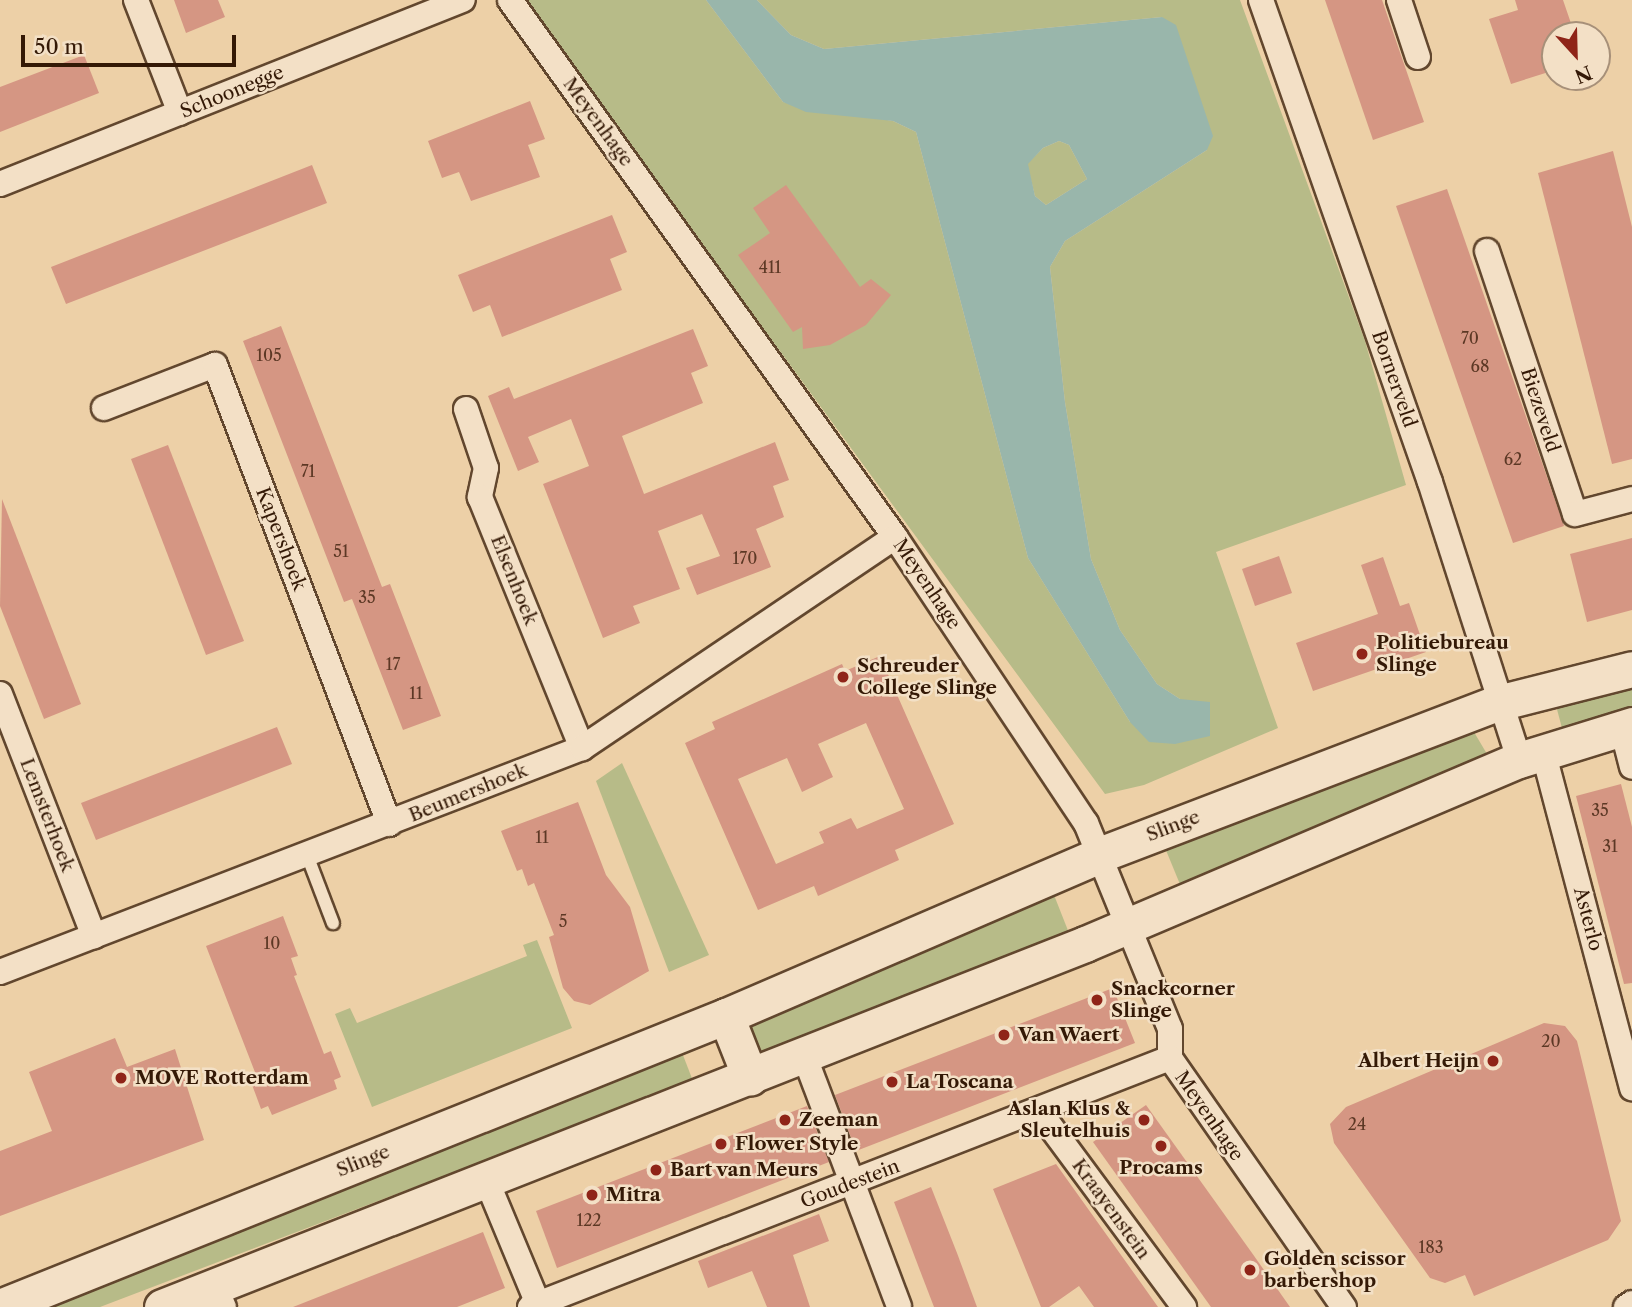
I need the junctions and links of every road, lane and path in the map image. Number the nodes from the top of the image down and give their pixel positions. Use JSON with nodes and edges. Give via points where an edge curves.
{"nodes":[{"id":1,"x":136,"y":0,"type":"edge"},
{"id":2,"x":463,"y":0,"type":"edge"},
{"id":3,"x":510,"y":0,"type":"edge"},
{"id":4,"x":1261,"y":0,"type":"edge"},
{"id":5,"x":1399,"y":0,"type":"edge"},
{"id":6,"x":1418,"y":57,"type":"dead end"},
{"id":7,"x":180,"y":113,"type":"junction"},
{"id":8,"x":0,"y":184,"type":"edge"},
{"id":9,"x":1487,"y":251,"type":"dead end"},
{"id":10,"x":104,"y":408,"type":"dead end"},
{"id":11,"x":466,"y":409,"type":"dead end"},
{"id":12,"x":1632,"y":499,"type":"edge"},
{"id":13,"x":895,"y":537,"type":"junction"},
{"id":14,"x":1632,"y":669,"type":"edge"},
{"id":15,"x":0,"y":694,"type":"edge"},
{"id":16,"x":1499,"y":703,"type":"junction"},
{"id":17,"x":1627,"y":726,"type":"edge"},
{"id":18,"x":582,"y":748,"type":"junction"},
{"id":19,"x":1531,"y":755,"type":"junction"},
{"id":20,"x":1632,"y":767,"type":"edge"},
{"id":21,"x":389,"y":824,"type":"junction"},
{"id":22,"x":307,"y":855,"type":"junction"},
{"id":23,"x":1099,"y":855,"type":"junction"},
{"id":24,"x":333,"y":923,"type":"dead end"},
{"id":25,"x":1127,"y":926,"type":"junction"},
{"id":26,"x":94,"y":936,"type":"junction"},
{"id":27,"x":0,"y":972,"type":"edge"},
{"id":28,"x":726,"y":1016,"type":"junction"},
{"id":29,"x":804,"y":1055,"type":"junction"},
{"id":30,"x":1170,"y":1058,"type":"junction"},
{"id":31,"x":750,"y":1077,"type":"junction"},
{"id":32,"x":1632,"y":1088,"type":"edge"},
{"id":33,"x":1039,"y":1111,"type":"junction"},
{"id":34,"x":486,"y":1179,"type":"junction"},
{"id":35,"x":850,"y":1184,"type":"junction"},
{"id":36,"x":220,"y":1297,"type":"edge"},
{"id":37,"x":548,"y":1303,"type":"edge"},
{"id":38,"x":1632,"y":1303,"type":"edge"},
{"id":39,"x":0,"y":1307,"type":"edge"},
{"id":40,"x":162,"y":1307,"type":"edge"},
{"id":41,"x":898,"y":1307,"type":"edge"},
{"id":42,"x":1184,"y":1307,"type":"edge"},
{"id":43,"x":1344,"y":1307,"type":"edge"},
{"id":44,"x":1626,"y":1307,"type":"edge"}],
"edges":[{"from":1,"to":7,"type":"street"},
{"from":2,"to":7,"type":"street","name":"Schoonegge"},
{"from":3,"to":13,"type":"street","name":"Meyenhage"},
{"from":4,"to":16,"type":"street","name":"Bornerveld","via":[[1485,643]]},
{"from":5,"to":6,"type":"street"},
{"from":7,"to":8,"type":"street","name":"Schoonegge"},
{"from":9,"to":12,"type":"street","name":"Biezeveld","via":[[1575,514]]},
{"from":10,"to":21,"type":"street","name":"Kapershoek","via":[[215,365]]},
{"from":11,"to":18,"type":"street","name":"Elsenhoek","via":[[486,468],[481,497]]},
{"from":13,"to":18,"type":"street","name":"Beumershoek"},
{"from":13,"to":23,"type":"street","name":"Meyenhage","via":[[1086,823]]},
{"from":14,"to":16,"type":"main road","name":"Slinge"},
{"from":15,"to":26,"type":"street","name":"Lemsterhoek"},
{"from":16,"to":19,"type":"street","name":"Bornerveld"},
{"from":16,"to":23,"type":"main road","name":"Slinge"},
{"from":17,"to":19,"type":"main road"},
{"from":17,"to":20,"type":"street"},
{"from":18,"to":21,"type":"street","name":"Beumershoek"},
{"from":19,"to":25,"type":"main road"},
{"from":19,"to":32,"type":"street","name":"Asterlo"},
{"from":21,"to":22,"type":"street","name":"Beumershoek"},
{"from":22,"to":24,"type":"lane"},
{"from":22,"to":26,"type":"street","name":"Beumershoek"},
{"from":23,"to":25,"type":"street","name":"Meyenhage"},
{"from":23,"to":28,"type":"main road","name":"Slinge"},
{"from":25,"to":29,"type":"main road"},
{"from":25,"to":30,"type":"street","name":"Meyenhage","via":[[1170,1029]]},
{"from":26,"to":27,"type":"street","name":"Beumershoek"},
{"from":28,"to":31,"type":"main road"},
{"from":28,"to":39,"type":"main road","name":"Slinge"},
{"from":29,"to":31,"type":"main road"},
{"from":29,"to":35,"type":"street"},
{"from":30,"to":33,"type":"street","name":"Goudestein"},
{"from":30,"to":43,"type":"street","name":"Meyenhage"},
{"from":31,"to":34,"type":"main road"},
{"from":33,"to":35,"type":"street","name":"Goudestein"},
{"from":33,"to":42,"type":"street","name":"Kraayenstein"},
{"from":34,"to":36,"type":"main road"},
{"from":34,"to":37,"type":"street"},
{"from":35,"to":37,"type":"street","name":"Goudestein"},
{"from":35,"to":41,"type":"street"},
{"from":36,"to":40,"type":"main road"},
{"from":38,"to":44,"type":"street"}]}
